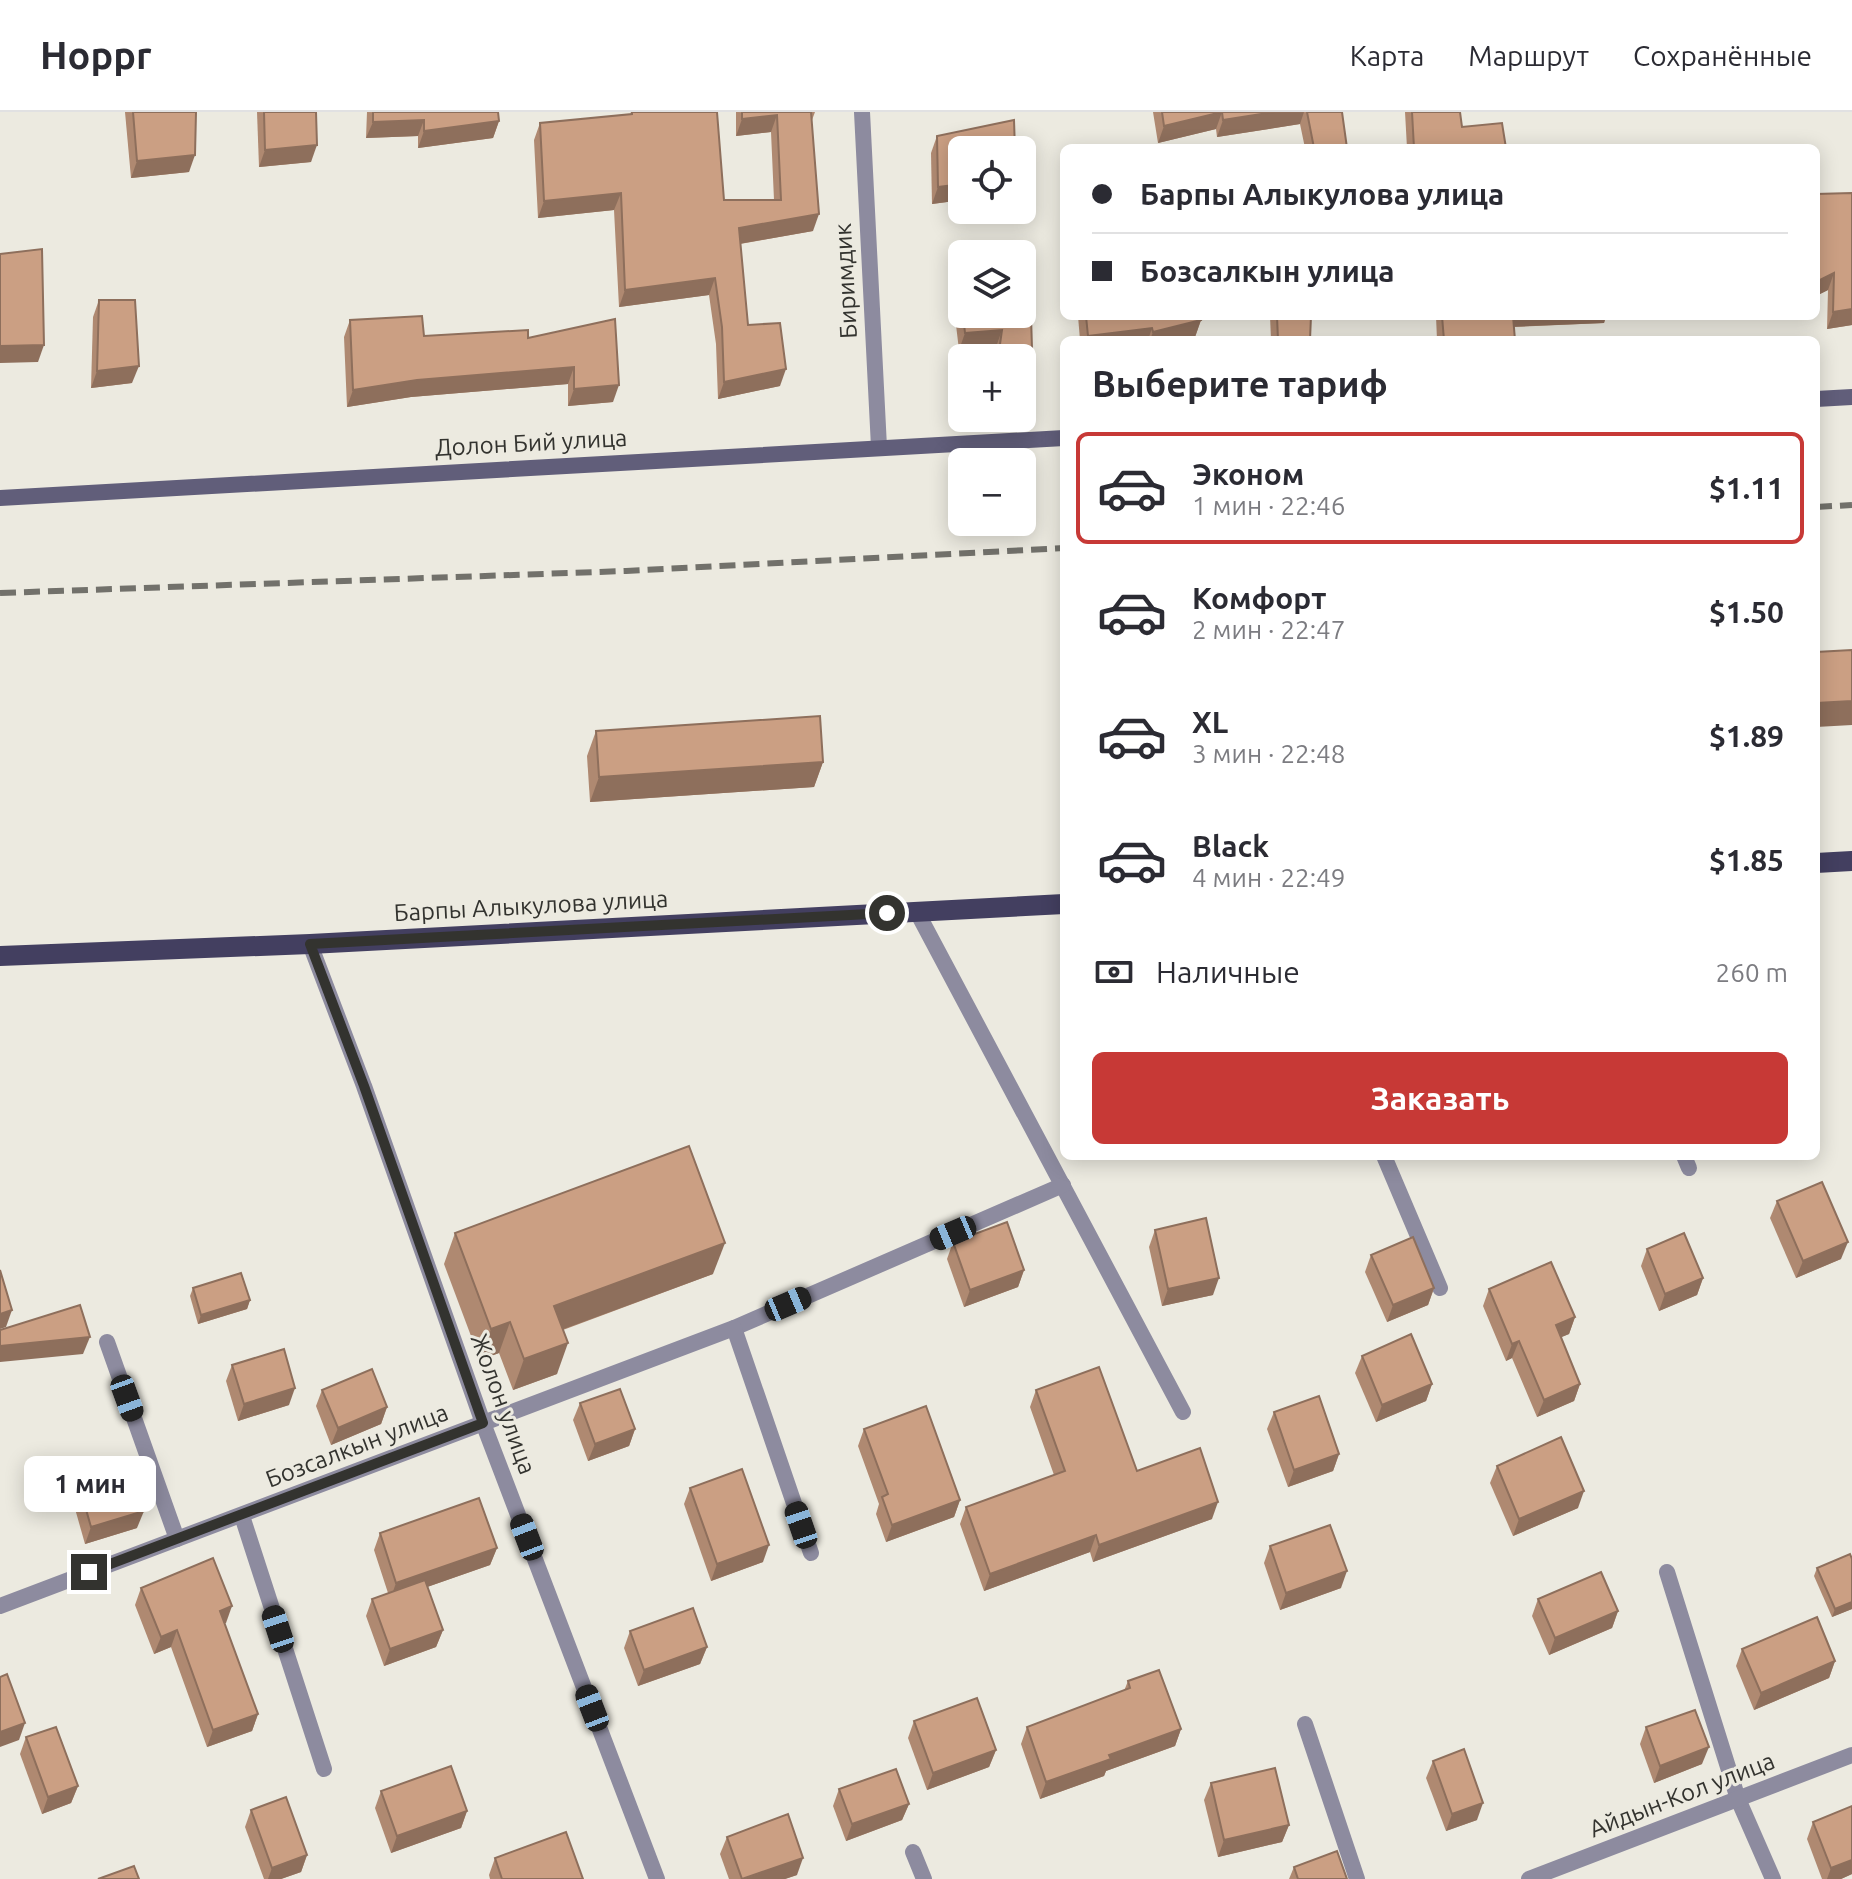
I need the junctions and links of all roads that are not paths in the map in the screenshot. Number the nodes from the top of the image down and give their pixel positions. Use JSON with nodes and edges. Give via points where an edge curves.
{"nodes":[{"id":1,"x":862,"y":112,"type":"edge"},
{"id":2,"x":1852,"y":397,"type":"edge"},
{"id":3,"x":1820,"y":399,"type":"edge"},
{"id":4,"x":1060,"y":438,"type":"edge"},
{"id":5,"x":879,"y":447,"type":"junction"},
{"id":6,"x":0,"y":498,"type":"edge"},
{"id":7,"x":1852,"y":861,"type":"edge"},
{"id":8,"x":1820,"y":863,"type":"edge"},
{"id":9,"x":1060,"y":904,"type":"edge"},
{"id":10,"x":917,"y":912,"type":"junction"},
{"id":11,"x":310,"y":944,"type":"junction"},
{"id":12,"x":0,"y":956,"type":"edge"},
{"id":13,"x":1386,"y":1160,"type":"edge"},
{"id":14,"x":1063,"y":1185,"type":"junction"},
{"id":15,"x":1440,"y":1288,"type":"dead end"},
{"id":16,"x":734,"y":1328,"type":"junction"},
{"id":17,"x":107,"y":1342,"type":"dead end"},
{"id":18,"x":1183,"y":1412,"type":"dead end"},
{"id":19,"x":483,"y":1423,"type":"junction"},
{"id":20,"x":242,"y":1516,"type":"junction"},
{"id":21,"x":177,"y":1539,"type":"junction"},
{"id":22,"x":811,"y":1553,"type":"dead end"},
{"id":23,"x":1667,"y":1572,"type":"dead end"},
{"id":24,"x":0,"y":1606,"type":"edge"},
{"id":25,"x":1305,"y":1724,"type":"dead end"},
{"id":26,"x":1852,"y":1755,"type":"edge"},
{"id":27,"x":324,"y":1769,"type":"dead end"},
{"id":28,"x":1738,"y":1799,"type":"junction"},
{"id":29,"x":913,"y":1852,"type":"dead end"},
{"id":30,"x":657,"y":1879,"type":"edge"},
{"id":31,"x":924,"y":1879,"type":"edge"},
{"id":32,"x":1357,"y":1879,"type":"edge"},
{"id":33,"x":1529,"y":1879,"type":"edge"},
{"id":34,"x":1773,"y":1879,"type":"edge"}],
"edges":[{"from":1,"to":5,"type":"street","name":"Биримдик"},
{"from":2,"to":3,"type":"street"},
{"from":4,"to":5,"type":"street","name":"Долон Бий улица"},
{"from":5,"to":6,"type":"street","name":"Долон Бий улица"},
{"from":7,"to":8,"type":"main road"},
{"from":9,"to":10,"type":"main road","name":"Барпы Алыкулова улица"},
{"from":10,"to":11,"type":"main road","name":"Барпы Алыкулова улица"},
{"from":10,"to":14,"type":"street"},
{"from":11,"to":12,"type":"main road","name":"Барпы Алыкулова улица"},
{"from":11,"to":19,"type":"street","name":"Жолон улица"},
{"from":13,"to":15,"type":"street"},
{"from":14,"to":16,"type":"street","name":"Бозсалкын улица"},
{"from":14,"to":18,"type":"street"},
{"from":16,"to":19,"type":"street","name":"Бозсалкын улица"},
{"from":16,"to":22,"type":"street"},
{"from":17,"to":21,"type":"street"},
{"from":19,"to":20,"type":"street","name":"Бозсалкын улица"},
{"from":19,"to":30,"type":"street","name":"Жолон улица"},
{"from":20,"to":21,"type":"street","name":"Бозсалкын улица"},
{"from":20,"to":27,"type":"street"},
{"from":21,"to":24,"type":"street","name":"Бозсалкын улица"},
{"from":23,"to":28,"type":"street"},
{"from":25,"to":32,"type":"street"},
{"from":26,"to":28,"type":"street","name":"Айдын-Кол улица"},
{"from":28,"to":33,"type":"street","name":"Айдын-Кол улица"},
{"from":28,"to":34,"type":"street"},
{"from":29,"to":31,"type":"street"}]}
